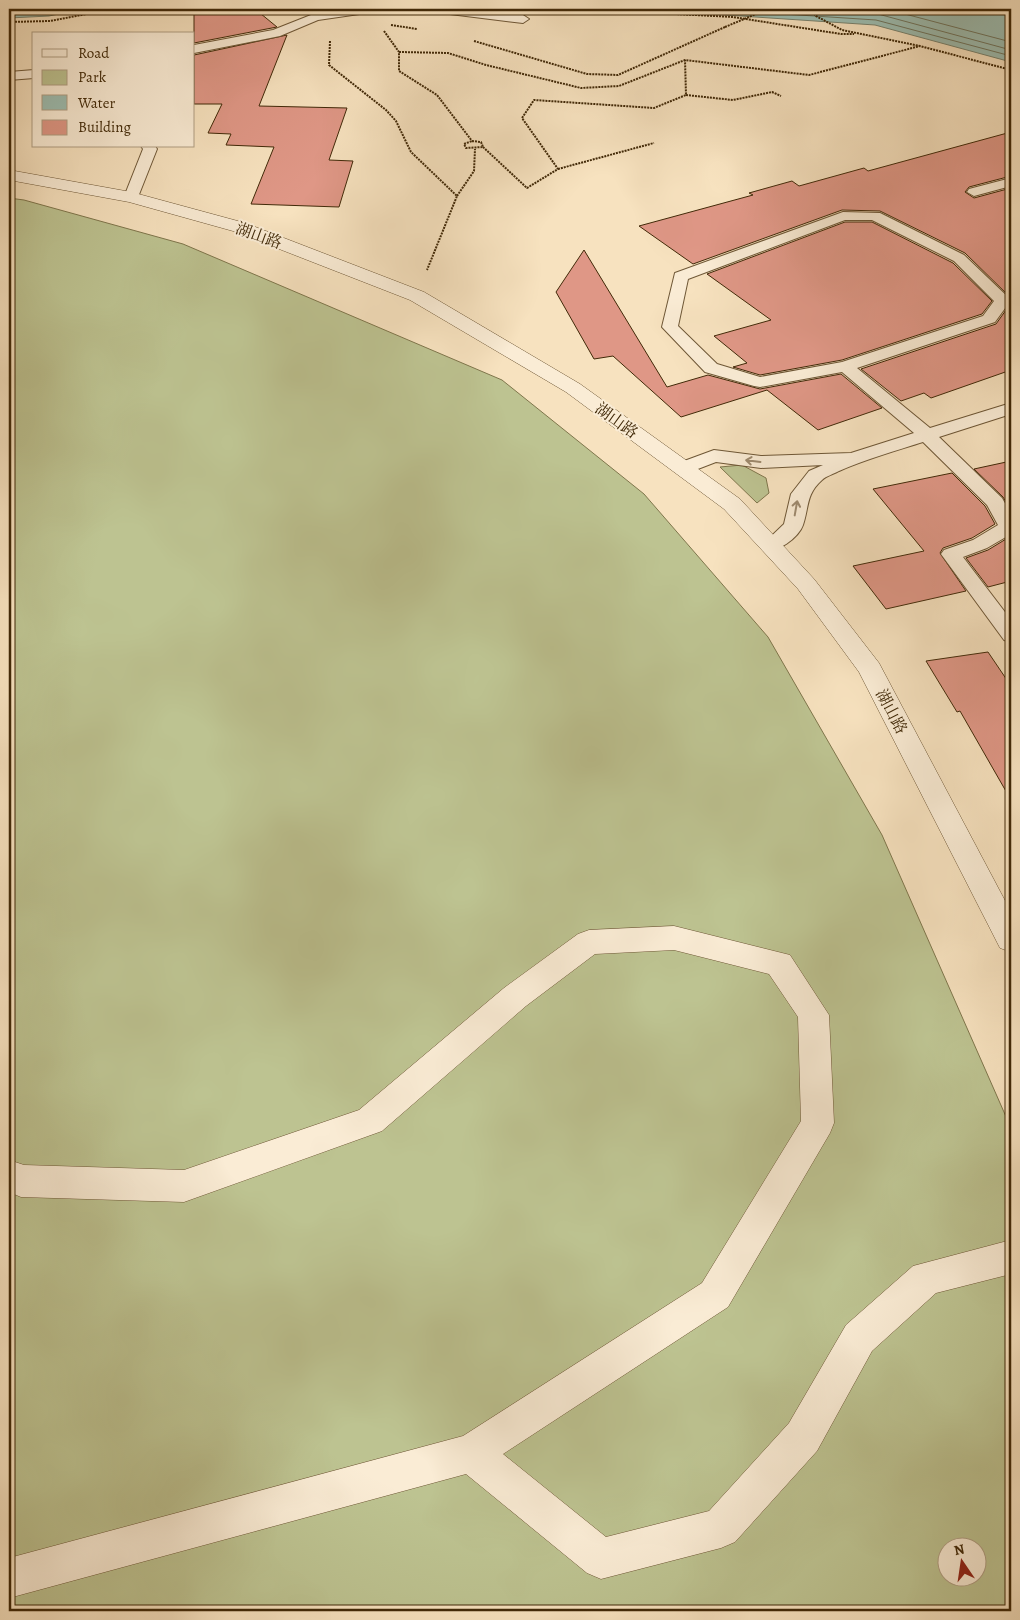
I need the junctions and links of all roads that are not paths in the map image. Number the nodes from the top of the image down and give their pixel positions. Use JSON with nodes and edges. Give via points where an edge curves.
{"nodes":[{"id":1,"x":372,"y":9,"type":"edge"},
{"id":2,"x":434,"y":9,"type":"edge"},
{"id":3,"x":523,"y":18,"type":"dead end"},
{"id":4,"x":195,"y":49,"type":"edge"},
{"id":5,"x":32,"y":74,"type":"edge"},
{"id":6,"x":9,"y":76,"type":"edge"},
{"id":7,"x":149,"y":148,"type":"edge"},
{"id":8,"x":9,"y":175,"type":"edge"},
{"id":9,"x":1011,"y":182,"type":"edge"},
{"id":10,"x":974,"y":192,"type":"dead end"},
{"id":11,"x":131,"y":197,"type":"junction"},
{"id":12,"x":845,"y":366,"type":"junction"},
{"id":13,"x":1011,"y":408,"type":"edge"},
{"id":14,"x":927,"y":435,"type":"junction"},
{"id":15,"x":853,"y":458,"type":"junction"},
{"id":16,"x":683,"y":468,"type":"junction"},
{"id":17,"x":771,"y":546,"type":"junction"},
{"id":18,"x":1011,"y":635,"type":"edge"},
{"id":19,"x":1011,"y":940,"type":"edge"},
{"id":20,"x":9,"y":1175,"type":"edge"},
{"id":21,"x":1011,"y":1257,"type":"edge"},
{"id":22,"x":471,"y":1453,"type":"junction"},
{"id":23,"x":9,"y":1578,"type":"edge"}],
"edges":[{"from":1,"to":4,"type":"lane","via":[[316,17],[276,33]]},
{"from":2,"to":3,"type":"lane"},
{"from":5,"to":6,"type":"lane"},
{"from":7,"to":11,"type":"lane"},
{"from":8,"to":11,"type":"street","name":"湖山路"},
{"from":9,"to":10,"type":"lane"},
{"from":11,"to":16,"type":"street","name":"湖山路","via":[[239,227],[417,296],[573,388]]},
{"from":12,"to":12,"type":"lane","via":[[760,382],[710,368],[670,327],[681,276],[843,216],[876,216],[958,258],[1003,300],[989,320]]},
{"from":12,"to":14,"type":"lane"},
{"from":13,"to":14,"type":"lane"},
{"from":14,"to":15,"type":"lane"},
{"from":14,"to":18,"type":"lane","via":[[995,502],[1009,527],[980,544],[951,554]]},
{"from":15,"to":16,"type":"lane","one_way":true,"via":[[761,462],[714,456]]},
{"from":17,"to":15,"type":"lane","one_way":true,"via":[[793,526],[798,498],[816,475]]},
{"from":16,"to":17,"type":"street","name":"湖山路","via":[[732,504]]},
{"from":17,"to":19,"type":"street","name":"湖山路","via":[[806,584],[870,669]]},
{"from":20,"to":22,"type":"street","via":[[21,1181],[184,1186],[370,1121],[514,997],[589,942],[674,938],[779,964],[813,1015],[818,1123],[715,1295]]},
{"from":21,"to":22,"type":"street","via":[[926,1278],[859,1338],[803,1437],[721,1528],[601,1559]]},
{"from":22,"to":23,"type":"street"}]}
